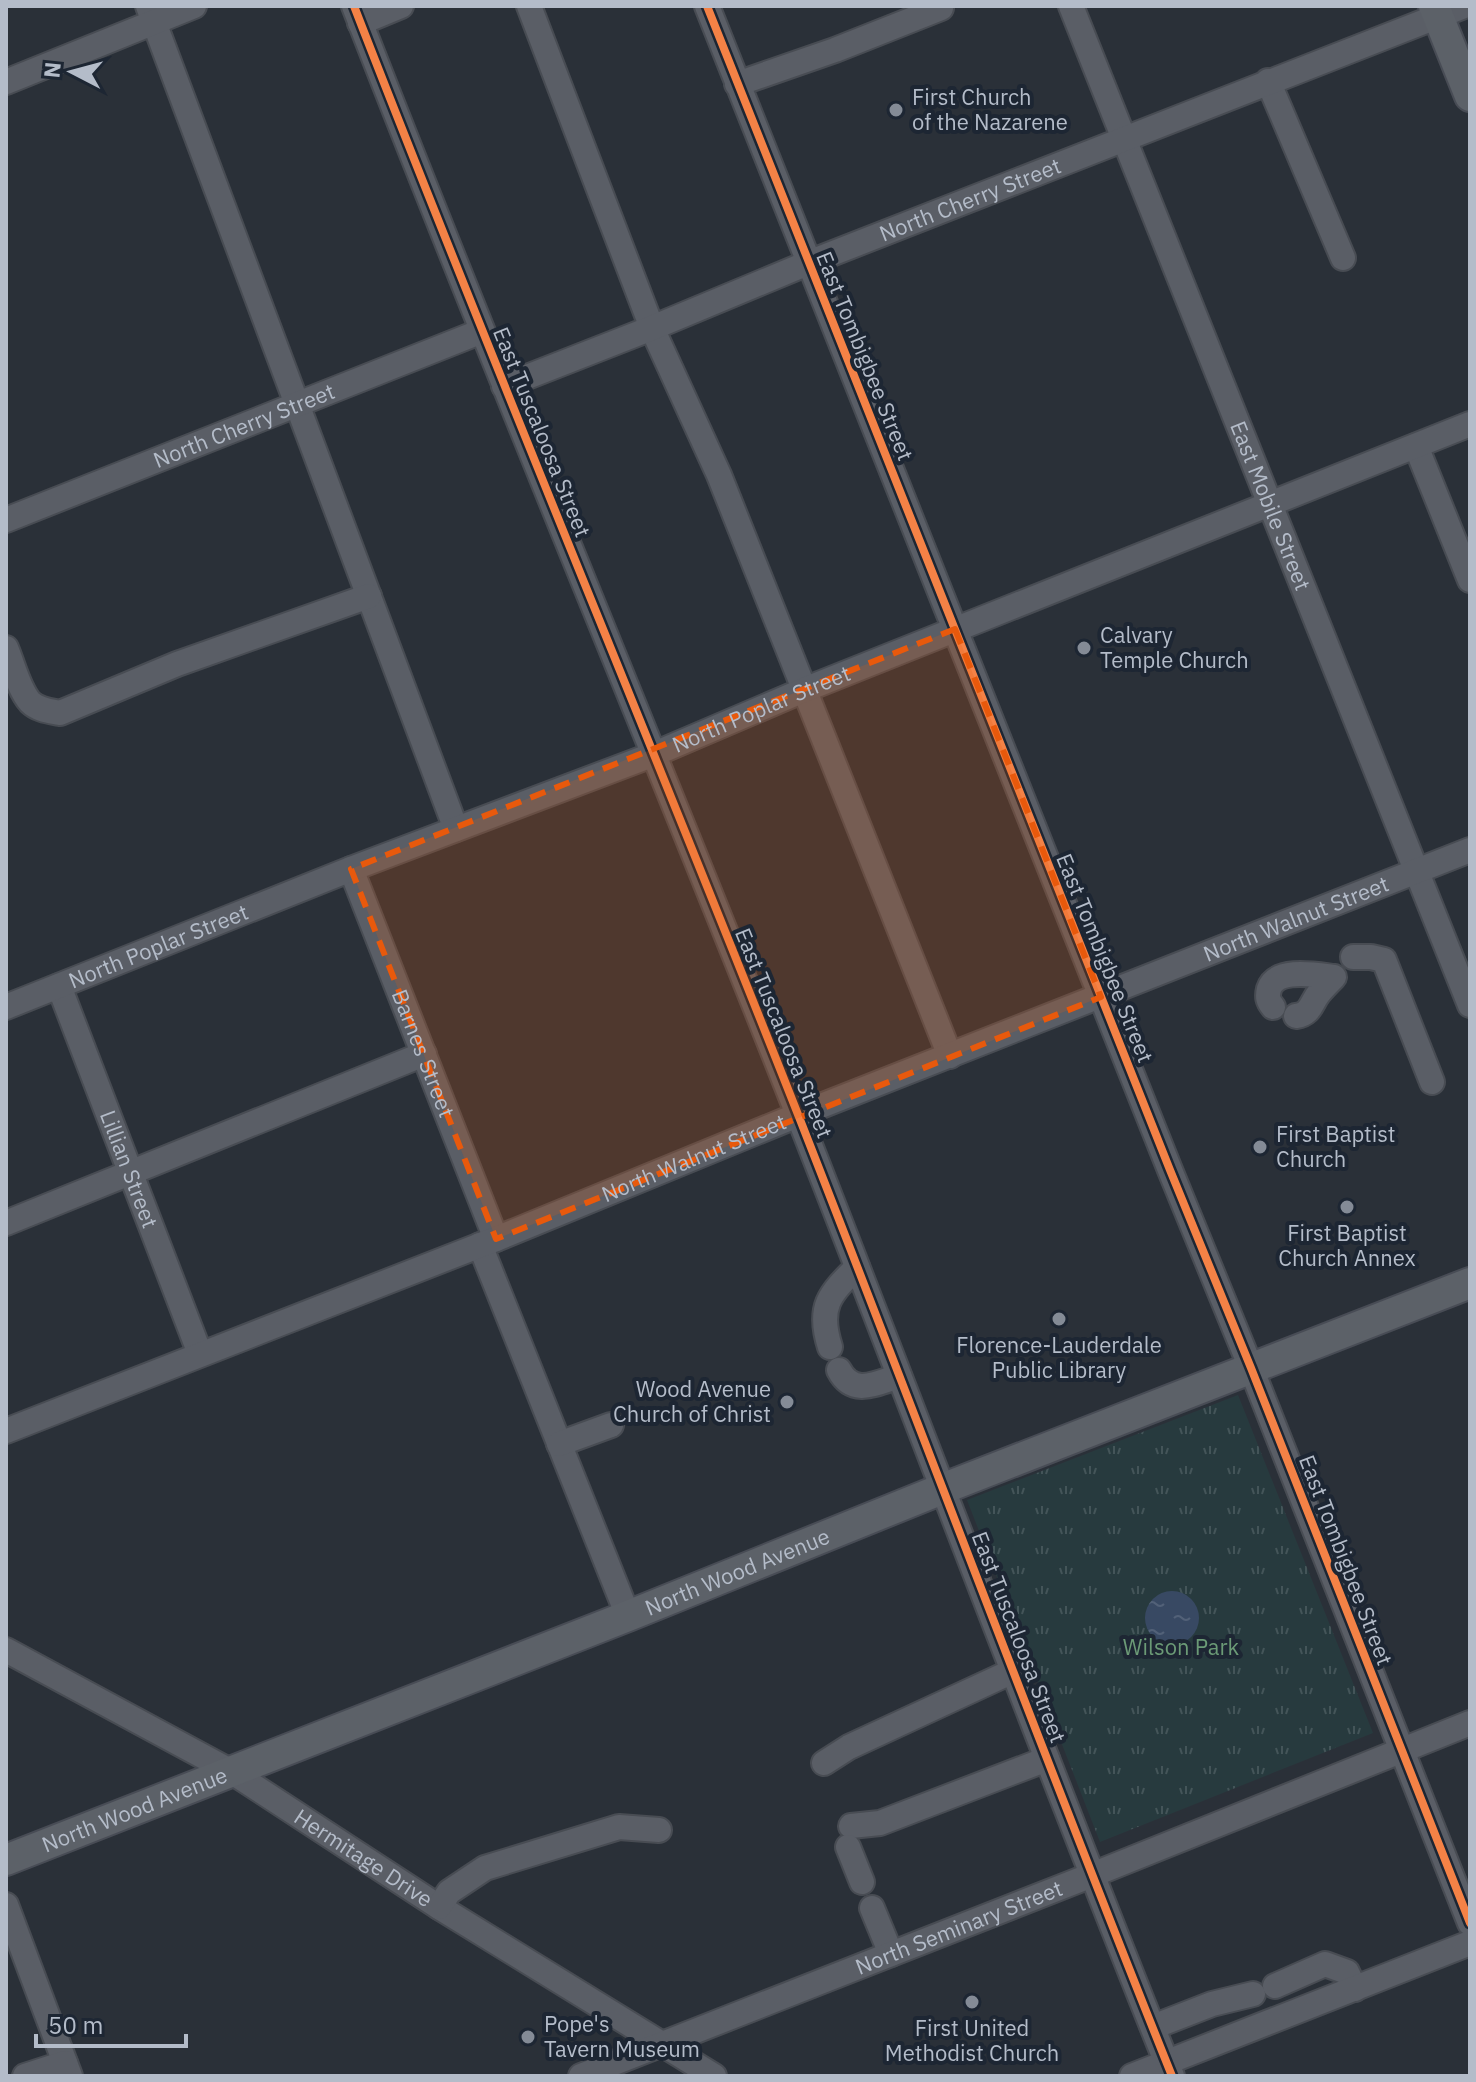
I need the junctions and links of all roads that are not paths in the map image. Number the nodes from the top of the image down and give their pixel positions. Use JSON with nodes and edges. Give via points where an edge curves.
{"nodes":[{"id":1,"x":194,"y":6,"type":"edge"},
{"id":2,"x":401,"y":6,"type":"edge"},
{"id":3,"x":529,"y":6,"type":"edge"},
{"id":4,"x":707,"y":6,"type":"edge"},
{"id":5,"x":1071,"y":6,"type":"edge"},
{"id":6,"x":941,"y":8,"type":"edge"},
{"id":7,"x":1446,"y":9,"type":"edge"},
{"id":8,"x":151,"y":14,"type":"edge"},
{"id":9,"x":357,"y":14,"type":"edge"},
{"id":10,"x":1268,"y":81,"type":"junction"},
{"id":11,"x":6,"y":82,"type":"edge"},
{"id":12,"x":737,"y":84,"type":"junction"},
{"id":13,"x":1470,"y":96,"type":"edge"},
{"id":14,"x":1124,"y":138,"type":"junction"},
{"id":15,"x":1343,"y":258,"type":"dead end"},
{"id":16,"x":808,"y":263,"type":"junction"},
{"id":17,"x":652,"y":328,"type":"junction"},
{"id":18,"x":482,"y":331,"type":"junction"},
{"id":19,"x":504,"y":386,"type":"junction"},
{"id":20,"x":297,"y":403,"type":"junction"},
{"id":21,"x":1470,"y":424,"type":"edge"},
{"id":22,"x":1416,"y":446,"type":"junction"},
{"id":23,"x":1270,"y":504,"type":"junction"},
{"id":24,"x":6,"y":520,"type":"edge"},
{"id":25,"x":1470,"y":580,"type":"edge"},
{"id":26,"x":369,"y":596,"type":"junction"},
{"id":27,"x":955,"y":629,"type":"junction"},
{"id":28,"x":6,"y":648,"type":"edge"},
{"id":29,"x":804,"y":690,"type":"junction"},
{"id":30,"x":652,"y":755,"type":"junction"},
{"id":31,"x":456,"y":829,"type":"junction"},
{"id":32,"x":1470,"y":850,"type":"edge"},
{"id":33,"x":351,"y":869,"type":"junction"},
{"id":34,"x":1417,"y":871,"type":"junction"},
{"id":35,"x":1353,"y":957,"type":"dead end"},
{"id":36,"x":59,"y":986,"type":"junction"},
{"id":37,"x":1101,"y":997,"type":"junction"},
{"id":38,"x":1470,"y":1005,"type":"edge"},
{"id":39,"x":6,"y":1007,"type":"edge"},
{"id":40,"x":424,"y":1054,"type":"junction"},
{"id":41,"x":950,"y":1056,"type":"junction"},
{"id":42,"x":1432,"y":1082,"type":"dead end"},
{"id":43,"x":798,"y":1115,"type":"junction"},
{"id":44,"x":130,"y":1173,"type":"junction"},
{"id":45,"x":6,"y":1223,"type":"edge"},
{"id":46,"x":488,"y":1242,"type":"junction"},
{"id":47,"x":857,"y":1267,"type":"junction"},
{"id":48,"x":1470,"y":1283,"type":"edge"},
{"id":49,"x":830,"y":1347,"type":"dead end"},
{"id":50,"x":200,"y":1354,"type":"junction"},
{"id":51,"x":1251,"y":1368,"type":"junction"},
{"id":52,"x":839,"y":1370,"type":"dead end"},
{"id":53,"x":899,"y":1376,"type":"junction"},
{"id":54,"x":611,"y":1425,"type":"dead end"},
{"id":55,"x":6,"y":1431,"type":"edge"},
{"id":56,"x":559,"y":1444,"type":"junction"},
{"id":57,"x":942,"y":1489,"type":"junction"},
{"id":58,"x":628,"y":1616,"type":"junction"},
{"id":59,"x":6,"y":1650,"type":"edge"},
{"id":60,"x":1013,"y":1671,"type":"junction"},
{"id":61,"x":1470,"y":1723,"type":"edge"},
{"id":62,"x":1401,"y":1751,"type":"junction"},
{"id":63,"x":1047,"y":1759,"type":"junction"},
{"id":64,"x":824,"y":1763,"type":"dead end"},
{"id":65,"x":232,"y":1772,"type":"junction"},
{"id":66,"x":659,"y":1830,"type":"dead end"},
{"id":67,"x":6,"y":1860,"type":"edge"},
{"id":68,"x":1092,"y":1875,"type":"junction"},
{"id":69,"x":862,"y":1882,"type":"dead end"},
{"id":70,"x":6,"y":1905,"type":"edge"},
{"id":71,"x":439,"y":1907,"type":"junction"},
{"id":72,"x":872,"y":1908,"type":"dead end"},
{"id":73,"x":1470,"y":1923,"type":"edge"},
{"id":74,"x":1470,"y":1943,"type":"edge"},
{"id":75,"x":891,"y":1954,"type":"junction"},
{"id":76,"x":1355,"y":1989,"type":"junction"},
{"id":77,"x":1153,"y":2027,"type":"junction"},
{"id":78,"x":662,"y":2043,"type":"junction"},
{"id":79,"x":67,"y":2069,"type":"edge"},
{"id":80,"x":1169,"y":2069,"type":"edge"},
{"id":81,"x":25,"y":2076,"type":"edge"},
{"id":82,"x":581,"y":2076,"type":"edge"},
{"id":83,"x":714,"y":2076,"type":"edge"},
{"id":84,"x":1132,"y":2076,"type":"edge"}],
"edges":[{"from":1,"to":8,"type":"street"},
{"from":2,"to":9,"type":"street"},
{"from":3,"to":17,"type":"street"},
{"from":4,"to":12,"type":"street","name":"East Tombigbee Street"},
{"from":5,"to":14,"type":"street","name":"East Mobile Street"},
{"from":6,"to":12,"type":"street"},
{"from":7,"to":10,"type":"street","name":"North Cherry Street"},
{"from":7,"to":13,"type":"main road"},
{"from":8,"to":11,"type":"street"},
{"from":8,"to":20,"type":"street"},
{"from":9,"to":18,"type":"street","name":"East Tuscaloosa Street"},
{"from":10,"to":14,"type":"street","name":"North Cherry Street"},
{"from":10,"to":15,"type":"street"},
{"from":12,"to":16,"type":"street","name":"East Tombigbee Street"},
{"from":14,"to":16,"type":"street","name":"North Cherry Street"},
{"from":14,"to":23,"type":"street","name":"East Mobile Street"},
{"from":16,"to":17,"type":"street","name":"North Cherry Street"},
{"from":16,"to":27,"type":"street","name":"East Tombigbee Street"},
{"from":17,"to":19,"type":"street","name":"North Cherry Street"},
{"from":17,"to":29,"type":"street","via":[[719,475]]},
{"from":18,"to":19,"type":"street","name":"East Tuscaloosa Street"},
{"from":18,"to":20,"type":"street","name":"North Cherry Street"},
{"from":19,"to":30,"type":"street","name":"East Tuscaloosa Street"},
{"from":20,"to":24,"type":"street","name":"North Cherry Street"},
{"from":20,"to":26,"type":"street"},
{"from":21,"to":22,"type":"street","name":"North Poplar Street"},
{"from":22,"to":23,"type":"street","name":"North Poplar Street"},
{"from":22,"to":25,"type":"street"},
{"from":23,"to":27,"type":"street","name":"North Poplar Street"},
{"from":23,"to":34,"type":"street","name":"East Mobile Street"},
{"from":26,"to":28,"type":"street","via":[[177,664],[60,713],[31,703]]},
{"from":26,"to":31,"type":"street"},
{"from":27,"to":29,"type":"street","name":"North Poplar Street"},
{"from":27,"to":37,"type":"street","name":"East Tombigbee Street"},
{"from":29,"to":30,"type":"street","name":"North Poplar Street"},
{"from":29,"to":41,"type":"street"},
{"from":30,"to":31,"type":"street","name":"North Poplar Street"},
{"from":30,"to":43,"type":"street","name":"East Tuscaloosa Street"},
{"from":31,"to":33,"type":"street","name":"North Poplar Street"},
{"from":32,"to":34,"type":"street","name":"North Walnut Street"},
{"from":33,"to":36,"type":"street","name":"North Poplar Street"},
{"from":33,"to":40,"type":"street","name":"Barnes Street"},
{"from":34,"to":37,"type":"street","name":"North Walnut Street"},
{"from":34,"to":38,"type":"street","name":"East Mobile Street"},
{"from":35,"to":42,"type":"street","via":[[1384,960]]},
{"from":36,"to":39,"type":"street","name":"North Poplar Street"},
{"from":36,"to":44,"type":"street","name":"Lillian Street"},
{"from":37,"to":41,"type":"street","name":"North Walnut Street"},
{"from":37,"to":51,"type":"street","name":"East Tombigbee Street"},
{"from":40,"to":44,"type":"street"},
{"from":40,"to":46,"type":"street","name":"Barnes Street"},
{"from":41,"to":43,"type":"street","name":"North Walnut Street"},
{"from":43,"to":46,"type":"street","name":"North Walnut Street"},
{"from":43,"to":47,"type":"street","name":"East Tuscaloosa Street"},
{"from":44,"to":45,"type":"street"},
{"from":44,"to":50,"type":"street","name":"Lillian Street"},
{"from":46,"to":50,"type":"street","name":"North Walnut Street"},
{"from":46,"to":56,"type":"street","name":"Barnes Street"},
{"from":47,"to":49,"type":"street","via":[[832,1292],[825,1316]]},
{"from":47,"to":53,"type":"street","name":"East Tuscaloosa Street"},
{"from":48,"to":51,"type":"main road","name":"North Wood Avenue"},
{"from":50,"to":55,"type":"street","name":"North Walnut Street"},
{"from":51,"to":57,"type":"main road","name":"North Wood Avenue"},
{"from":51,"to":62,"type":"street","name":"East Tombigbee Street"},
{"from":52,"to":53,"type":"street","via":[[848,1383],[858,1386]]},
{"from":53,"to":57,"type":"street","name":"East Tuscaloosa Street"},
{"from":54,"to":56,"type":"street"},
{"from":56,"to":58,"type":"street","name":"Barnes Street"},
{"from":57,"to":58,"type":"main road","name":"North Wood Avenue"},
{"from":57,"to":60,"type":"street","name":"East Tuscaloosa Street"},
{"from":58,"to":65,"type":"main road","name":"North Wood Avenue"},
{"from":59,"to":65,"type":"street","name":"Hermitage Drive"},
{"from":60,"to":63,"type":"street","name":"East Tuscaloosa Street"},
{"from":60,"to":64,"type":"street"},
{"from":61,"to":62,"type":"street","name":"North Seminary Street"},
{"from":62,"to":68,"type":"street","name":"North Seminary Street"},
{"from":62,"to":73,"type":"street","name":"East Tombigbee Street"},
{"from":63,"to":68,"type":"street","name":"East Tuscaloosa Street"},
{"from":63,"to":69,"type":"street","via":[[850,1837]]},
{"from":65,"to":67,"type":"main road","name":"North Wood Avenue"},
{"from":65,"to":71,"type":"street","name":"Hermitage Drive"},
{"from":66,"to":71,"type":"street","via":[[619,1827],[485,1868],[449,1892]]},
{"from":68,"to":75,"type":"street","name":"North Seminary Street"},
{"from":68,"to":77,"type":"street","name":"East Tuscaloosa Street"},
{"from":70,"to":79,"type":"street"},
{"from":71,"to":78,"type":"street","name":"Hermitage Drive"},
{"from":72,"to":75,"type":"street"},
{"from":74,"to":76,"type":"street"},
{"from":75,"to":78,"type":"street","name":"North Seminary Street"},
{"from":76,"to":77,"type":"street","via":[[1347,1972],[1325,1964]]},
{"from":76,"to":80,"type":"street"},
{"from":77,"to":80,"type":"street","name":"East Tuscaloosa Street"},
{"from":78,"to":82,"type":"street","name":"North Seminary Street"},
{"from":78,"to":83,"type":"street","name":"Hermitage Drive"},
{"from":79,"to":81,"type":"street"},
{"from":80,"to":84,"type":"street"}]}
